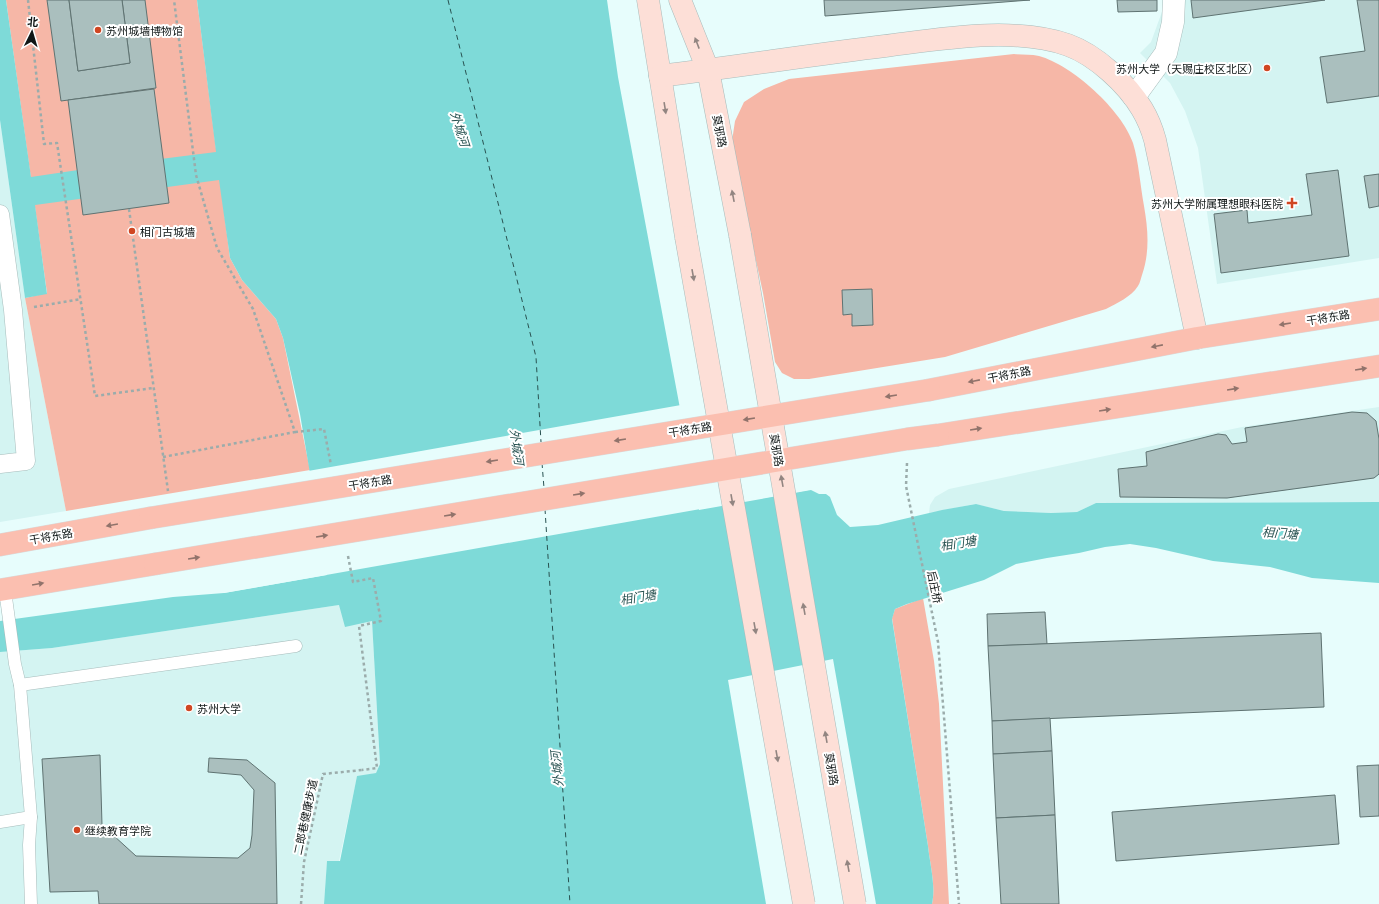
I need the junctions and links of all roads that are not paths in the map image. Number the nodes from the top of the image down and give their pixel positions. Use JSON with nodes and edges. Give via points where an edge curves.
{"nodes":[{"id":1,"x":648,"y":0,"type":"edge"},
{"id":2,"x":680,"y":0,"type":"edge"},
{"id":3,"x":1174,"y":0,"type":"edge"},
{"id":4,"x":708,"y":70,"type":"junction"},
{"id":5,"x":660,"y":76,"type":"junction"},
{"id":6,"x":1134,"y":97,"type":"junction"},
{"id":7,"x":0,"y":214,"type":"edge"},
{"id":8,"x":1379,"y":309,"type":"edge"},
{"id":9,"x":1197,"y":338,"type":"junction"},
{"id":10,"x":1379,"y":366,"type":"edge"},
{"id":11,"x":0,"y":464,"type":"edge"},
{"id":12,"x":0,"y":545,"type":"edge"},
{"id":13,"x":5,"y":596,"type":"edge"},
{"id":14,"x":296,"y":646,"type":"dead end"},
{"id":15,"x":20,"y":685,"type":"junction"},
{"id":16,"x":31,"y":817,"type":"junction"},
{"id":17,"x":0,"y":822,"type":"edge"},
{"id":18,"x":31,"y":904,"type":"edge"},
{"id":19,"x":804,"y":904,"type":"edge"},
{"id":20,"x":855,"y":904,"type":"edge"}],
"edges":[{"from":1,"to":5,"type":"main road"},
{"from":4,"to":2,"type":"main road","name":"莫邪路","one_way":true},
{"from":3,"to":6,"type":"street","via":[[1173,22],[1166,53]]},
{"from":4,"to":5,"type":"main road"},
{"from":4,"to":6,"type":"main road","via":[[927,41],[988,35],[1028,37],[1058,42],[1086,53],[1113,75]]},
{"from":20,"to":4,"type":"main road","name":"莫邪路","one_way":true,"bridge":true,"via":[[740,235]]},
{"from":5,"to":19,"type":"main road","one_way":true,"bridge":true},
{"from":6,"to":9,"type":"main road","via":[[1143,110],[1156,140]]},
{"from":7,"to":11,"type":"street","via":[[13,310],[26,461]]},
{"from":8,"to":9,"type":"main road","name":"干将东路","one_way":true},
{"from":9,"to":12,"type":"main road","name":"干将东路","one_way":true,"bridge":true,"via":[[929,390]]},
{"from":13,"to":10,"type":"main road","one_way":true,"bridge":true,"via":[[156,564],[900,440]]},
{"from":13,"to":15,"type":"lane"},
{"from":14,"to":15,"type":"lane"},
{"from":15,"to":16,"type":"lane"},
{"from":16,"to":17,"type":"lane"},
{"from":16,"to":18,"type":"lane"}]}
